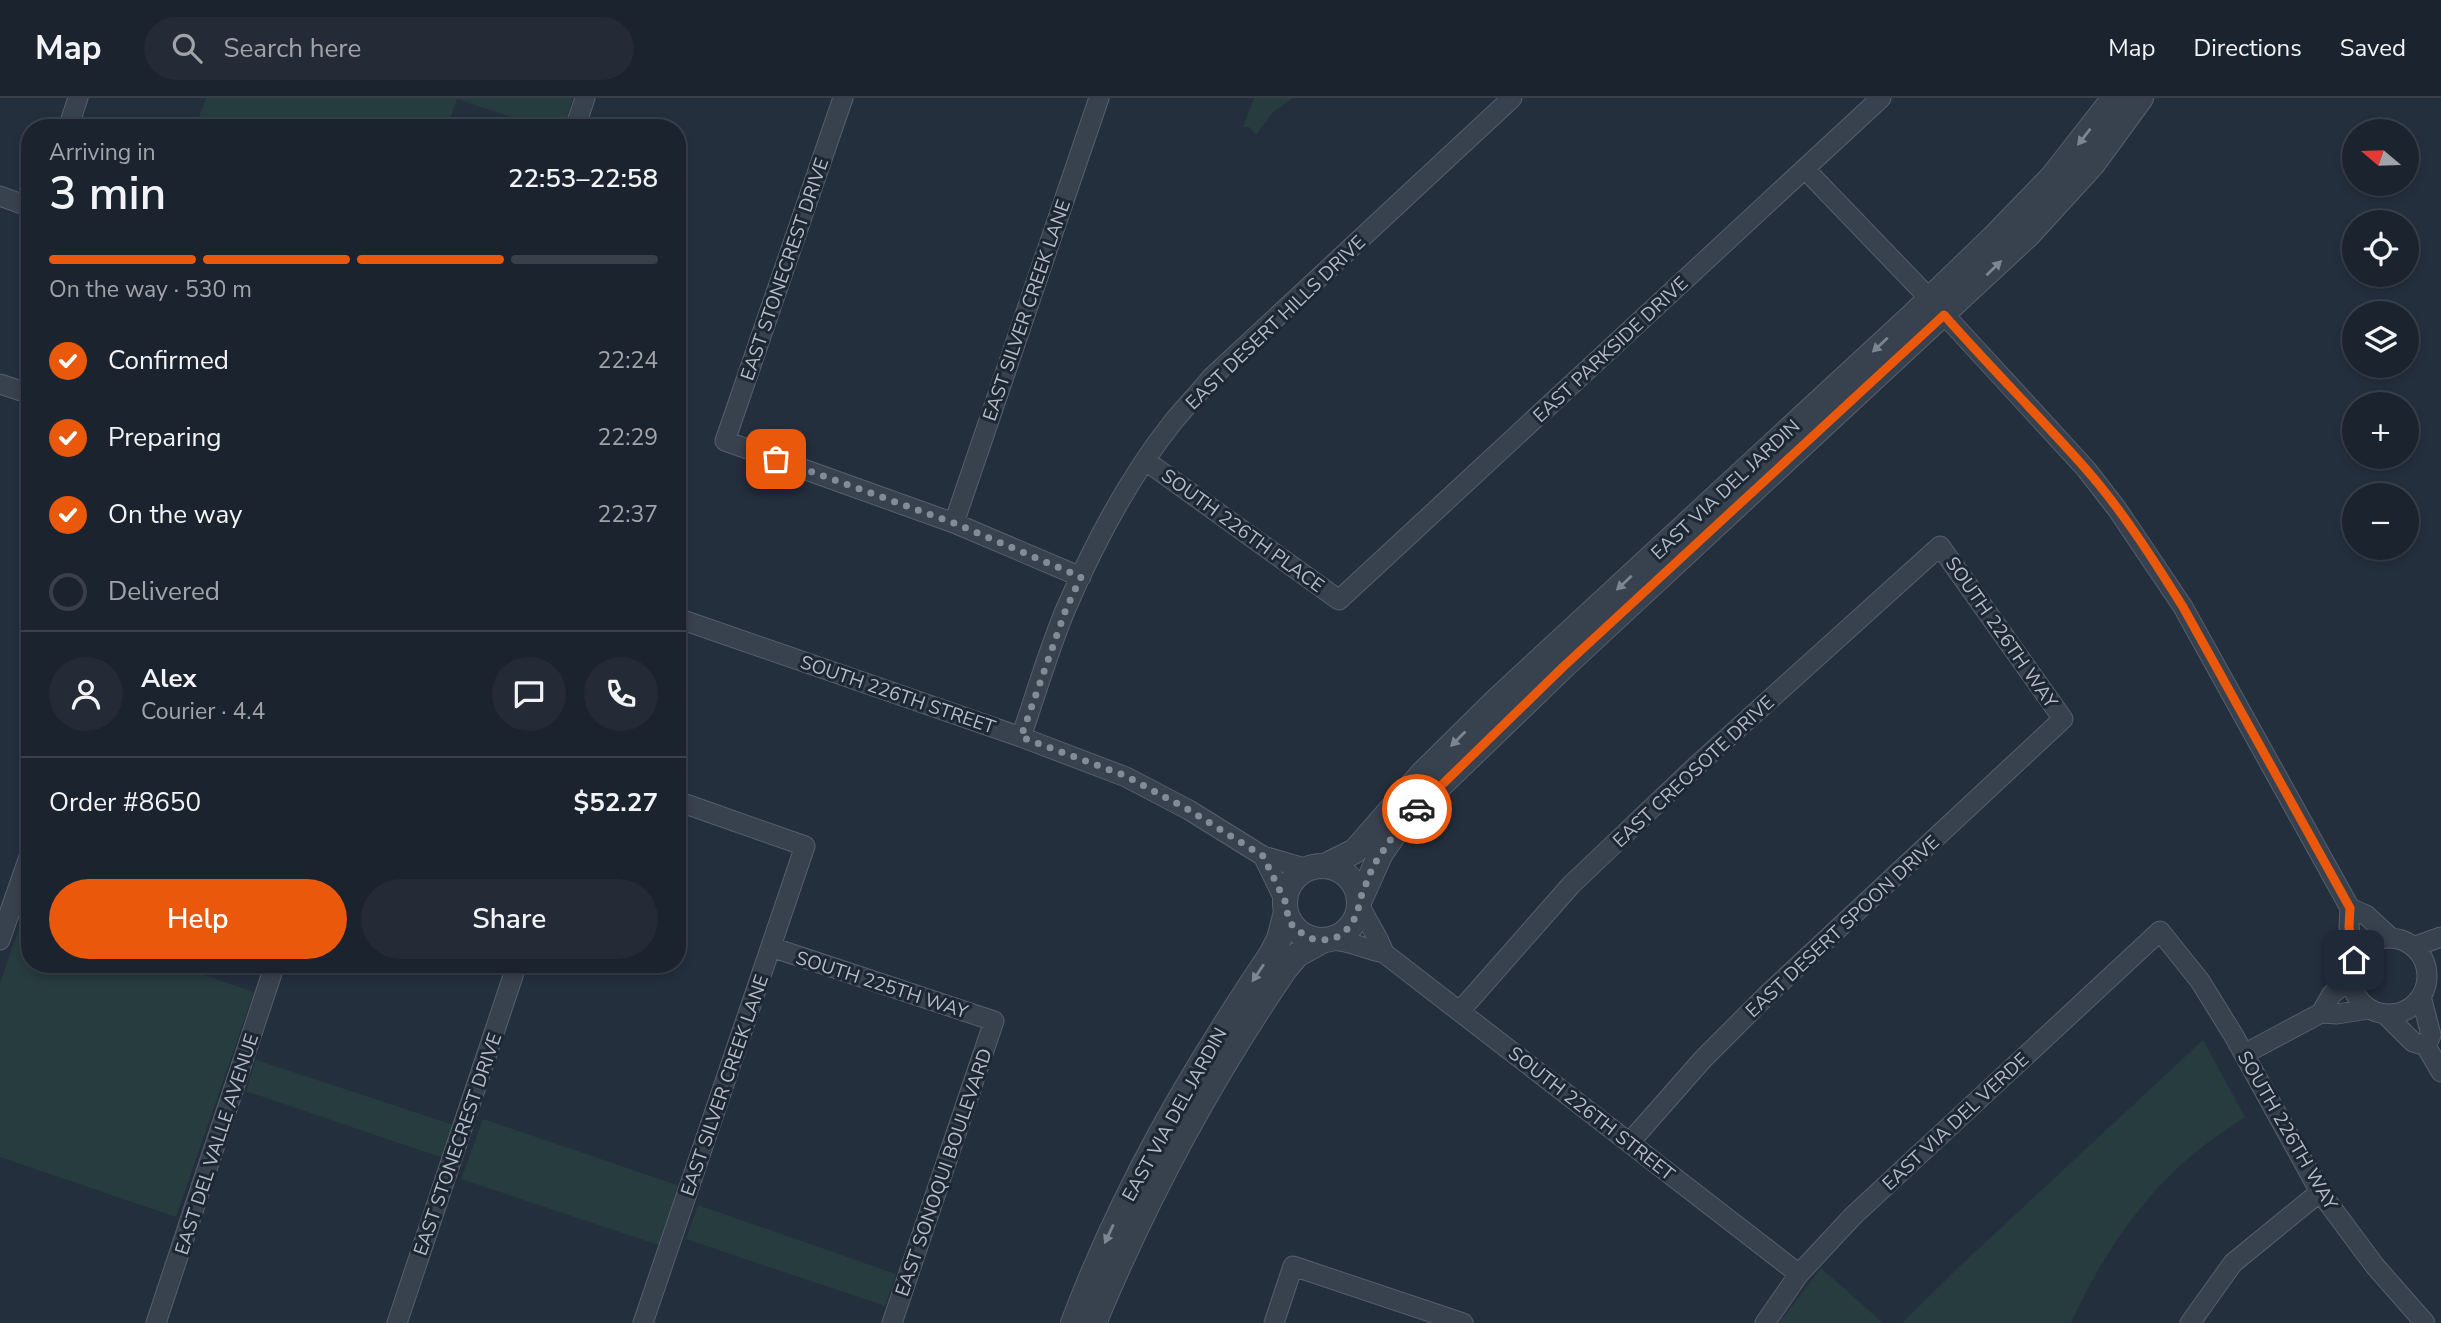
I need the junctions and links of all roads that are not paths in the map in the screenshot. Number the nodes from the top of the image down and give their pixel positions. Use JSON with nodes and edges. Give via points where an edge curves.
{"nodes":[{"id":1,"x":78,"y":98,"type":"edge"},
{"id":2,"x":585,"y":98,"type":"edge"},
{"id":3,"x":843,"y":98,"type":"edge"},
{"id":4,"x":1099,"y":98,"type":"edge"},
{"id":5,"x":1512,"y":98,"type":"edge"},
{"id":6,"x":1881,"y":98,"type":"edge"},
{"id":7,"x":2114,"y":98,"type":"edge"},
{"id":8,"x":2141,"y":98,"type":"edge"},
{"id":9,"x":71,"y":119,"type":"edge"},
{"id":10,"x":578,"y":119,"type":"edge"},
{"id":11,"x":1805,"y":169,"type":"junction"},
{"id":12,"x":0,"y":197,"type":"edge"},
{"id":13,"x":21,"y":204,"type":"edge"},
{"id":14,"x":1937,"y":307,"type":"junction"},
{"id":15,"x":0,"y":384,"type":"edge"},
{"id":16,"x":21,"y":391,"type":"edge"},
{"id":17,"x":1146,"y":461,"type":"junction"},
{"id":18,"x":954,"y":523,"type":"junction"},
{"id":19,"x":1940,"y":546,"type":"joint"},
{"id":20,"x":1081,"y":577,"type":"junction"},
{"id":21,"x":1339,"y":600,"type":"joint"},
{"id":22,"x":686,"y":621,"type":"edge"},
{"id":23,"x":2063,"y":719,"type":"joint"},
{"id":24,"x":1021,"y":737,"type":"junction"},
{"id":25,"x":686,"y":804,"type":"edge"},
{"id":26,"x":1263,"y":856,"type":"junction"},
{"id":27,"x":1316,"y":867,"type":"junction"},
{"id":28,"x":21,"y":880,"type":"edge"},
{"id":29,"x":1359,"y":903,"type":"junction"},
{"id":30,"x":1285,"y":906,"type":"junction"},
{"id":31,"x":2350,"y":908,"type":"junction"},
{"id":32,"x":2160,"y":931,"type":"joint"},
{"id":33,"x":2441,"y":937,"type":"edge"},
{"id":34,"x":2391,"y":938,"type":"junction"},
{"id":35,"x":0,"y":940,"type":"edge"},
{"id":36,"x":1326,"y":940,"type":"junction"},
{"id":37,"x":771,"y":947,"type":"junction"},
{"id":38,"x":2413,"y":947,"type":"junction"},
{"id":39,"x":1384,"y":953,"type":"junction"},
{"id":40,"x":2434,"y":967,"type":"edge"},
{"id":41,"x":2353,"y":969,"type":"junction"},
{"id":42,"x":272,"y":973,"type":"edge"},
{"id":43,"x":514,"y":973,"type":"edge"},
{"id":44,"x":2421,"y":996,"type":"junction"},
{"id":45,"x":2377,"y":1011,"type":"junction"},
{"id":46,"x":1460,"y":1012,"type":"junction"},
{"id":47,"x":2321,"y":1013,"type":"junction"},
{"id":48,"x":993,"y":1021,"type":"joint"},
{"id":49,"x":2426,"y":1046,"type":"junction"},
{"id":50,"x":2244,"y":1054,"type":"junction"},
{"id":51,"x":2441,"y":1072,"type":"edge"},
{"id":52,"x":1630,"y":1142,"type":"junction"},
{"id":53,"x":2320,"y":1192,"type":"junction"},
{"id":54,"x":1799,"y":1274,"type":"junction"},
{"id":55,"x":156,"y":1323,"type":"edge"},
{"id":56,"x":397,"y":1323,"type":"edge"},
{"id":57,"x":643,"y":1323,"type":"edge"},
{"id":58,"x":892,"y":1323,"type":"edge"},
{"id":59,"x":1073,"y":1323,"type":"edge"},
{"id":60,"x":1094,"y":1323,"type":"edge"},
{"id":61,"x":1274,"y":1323,"type":"edge"},
{"id":62,"x":1463,"y":1323,"type":"edge"},
{"id":63,"x":1765,"y":1323,"type":"edge"},
{"id":64,"x":2190,"y":1323,"type":"edge"},
{"id":65,"x":2426,"y":1323,"type":"edge"}],
"edges":[{"from":1,"to":9,"type":"street"},
{"from":2,"to":10,"type":"street"},
{"from":3,"to":18,"type":"street","name":"EAST STONECREST DRIVE","via":[[725,441]]},
{"from":4,"to":18,"type":"street","name":"EAST SILVER CREEK LANE"},
{"from":5,"to":17,"type":"street","name":"EAST DESERT HILLS DRIVE","via":[[1212,378],[1172,422]]},
{"from":6,"to":11,"type":"street","name":"EAST PARKSIDE DRIVE"},
{"from":7,"to":14,"type":"street","name":"EAST VIA DEL JARDIN","one_way":true,"via":[[2053,176]]},
{"from":14,"to":8,"type":"street","name":"EAST VIA DEL JARDIN","one_way":true,"via":[[2051,210]]},
{"from":11,"to":14,"type":"street"},
{"from":11,"to":21,"type":"street","name":"EAST PARKSIDE DRIVE"},
{"from":12,"to":13,"type":"street"},
{"from":14,"to":27,"type":"street","name":"EAST VIA DEL JARDIN","one_way":true,"via":[[1498,699],[1422,774],[1355,851]]},
{"from":14,"to":29,"type":"street","name":"EAST VIA DEL JARDIN","via":[[1422,803],[1381,853]]},
{"from":14,"to":31,"type":"street","via":[[2086,469],[2139,539],[2183,607]]},
{"from":15,"to":16,"type":"street"},
{"from":17,"to":20,"type":"street","name":"EAST DESERT HILLS DRIVE"},
{"from":17,"to":21,"type":"street","name":"SOUTH 226TH PLACE"},
{"from":18,"to":20,"type":"street"},
{"from":19,"to":23,"type":"street","name":"SOUTH 226TH WAY"},
{"from":19,"to":46,"type":"street","name":"EAST CREOSOTE DRIVE","via":[[1571,885]]},
{"from":20,"to":24,"type":"street","name":"EAST DESERT HILLS DRIVE"},
{"from":22,"to":24,"type":"street","name":"SOUTH 226TH STREET"},
{"from":23,"to":52,"type":"street","name":"EAST DESERT SPOON DRIVE","via":[[1768,994]]},
{"from":24,"to":26,"type":"street","name":"SOUTH 226TH STREET","via":[[1126,776]]},
{"from":25,"to":37,"type":"street","name":"EAST SILVER CREEK LANE","via":[[805,846]]},
{"from":26,"to":27,"type":"street","name":"SOUTH 226TH STREET"},
{"from":26,"to":30,"type":"street"},
{"from":27,"to":29,"type":"street","via":[[1345,874]]},
{"from":27,"to":30,"type":"street","via":[[1292,881]]},
{"from":28,"to":35,"type":"street"},
{"from":29,"to":36,"type":"street","via":[[1350,927]]},
{"from":29,"to":39,"type":"street","name":"SOUTH 226TH STREET"},
{"from":30,"to":36,"type":"street","via":[[1296,930]]},
{"from":30,"to":59,"type":"street","name":"EAST VIA DEL JARDIN","one_way":true,"via":[[1279,939],[1270,956],[1206,1053],[1143,1163]]},
{"from":31,"to":34,"type":"street","via":[[2366,915]]},
{"from":31,"to":41,"type":"street"},
{"from":32,"to":50,"type":"street","name":"SOUTH 226TH WAY","via":[[2200,981]]},
{"from":32,"to":54,"type":"street","name":"EAST VIA DEL VERDE","via":[[1853,1216]]},
{"from":33,"to":38,"type":"street"},
{"from":34,"to":38,"type":"street"},
{"from":34,"to":41,"type":"street","via":[[2369,943]]},
{"from":36,"to":39,"type":"street","name":"SOUTH 226TH STREET","via":[[1344,940]]},
{"from":36,"to":60,"type":"street","name":"EAST VIA DEL JARDIN","via":[[1308,947],[1286,968],[1198,1107],[1126,1247]]},
{"from":37,"to":48,"type":"street","name":"SOUTH 225TH WAY"},
{"from":37,"to":57,"type":"street","name":"EAST SILVER CREEK LANE"},
{"from":38,"to":40,"type":"street"},
{"from":39,"to":46,"type":"street","name":"SOUTH 226TH STREET"},
{"from":40,"to":44,"type":"street"},
{"from":41,"to":45,"type":"street","via":[[2353,990],[2360,1001]]},
{"from":41,"to":47,"type":"street"},
{"from":42,"to":55,"type":"street","name":"EAST DEL VALLE AVENUE"},
{"from":43,"to":56,"type":"street","name":"EAST STONECREST DRIVE"},
{"from":44,"to":45,"type":"street","via":[[2405,1010]]},
{"from":44,"to":49,"type":"street","via":[[2431,1035]]},
{"from":45,"to":47,"type":"street"},
{"from":45,"to":49,"type":"street","via":[[2413,1042]]},
{"from":46,"to":52,"type":"street","name":"SOUTH 226TH STREET"},
{"from":47,"to":50,"type":"street"},
{"from":48,"to":58,"type":"street","name":"EAST SONOQUI BOULEVARD"},
{"from":49,"to":51,"type":"street"},
{"from":50,"to":53,"type":"street","name":"SOUTH 226TH WAY"},
{"from":52,"to":54,"type":"street","name":"SOUTH 226TH STREET"},
{"from":53,"to":64,"type":"street","via":[[2233,1264]]},
{"from":53,"to":65,"type":"street","name":"SOUTH 226TH WAY","via":[[2375,1266]]},
{"from":54,"to":63,"type":"street","name":"EAST VIA DEL VERDE"},
{"from":61,"to":62,"type":"street","via":[[1293,1266]]}]}
